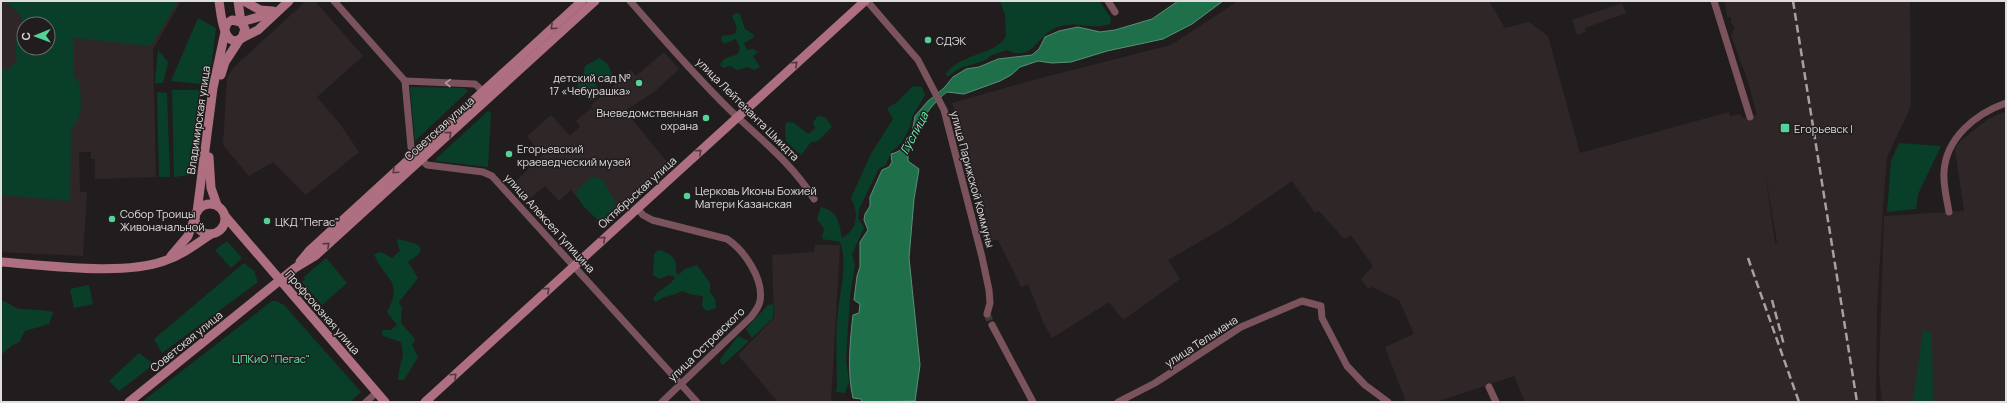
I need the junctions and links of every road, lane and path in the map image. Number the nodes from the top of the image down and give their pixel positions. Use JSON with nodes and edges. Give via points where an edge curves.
{"nodes":[{"id":1,"x":219,"y":1,"type":"edge"},
{"id":2,"x":238,"y":1,"type":"edge"},
{"id":3,"x":244,"y":1,"type":"edge"},
{"id":4,"x":289,"y":1,"type":"edge"},
{"id":5,"x":334,"y":1,"type":"edge"},
{"id":6,"x":582,"y":1,"type":"edge"},
{"id":7,"x":595,"y":1,"type":"edge"},
{"id":8,"x":630,"y":1,"type":"edge"},
{"id":9,"x":866,"y":1,"type":"edge"},
{"id":10,"x":1108,"y":1,"type":"edge"},
{"id":11,"x":1714,"y":1,"type":"edge"},
{"id":12,"x":277,"y":11,"type":"junction"},
{"id":13,"x":1115,"y":12,"type":"dead end"},
{"id":14,"x":241,"y":22,"type":"junction"},
{"id":15,"x":225,"y":30,"type":"junction"},
{"id":16,"x":241,"y":39,"type":"junction"},
{"id":17,"x":404,"y":81,"type":"junction"},
{"id":18,"x":484,"y":92,"type":"junction"},
{"id":19,"x":2006,"y":103,"type":"edge"},
{"id":20,"x":738,"y":117,"type":"junction"},
{"id":21,"x":1750,"y":117,"type":"dead end"},
{"id":22,"x":417,"y":157,"type":"junction"},
{"id":23,"x":814,"y":199,"type":"dead end"},
{"id":24,"x":217,"y":205,"type":"junction"},
{"id":25,"x":637,"y":208,"type":"junction"},
{"id":26,"x":1949,"y":212,"type":"dead end"},
{"id":27,"x":196,"y":215,"type":"junction"},
{"id":28,"x":225,"y":216,"type":"junction"},
{"id":29,"x":214,"y":233,"type":"junction"},
{"id":30,"x":243,"y":239,"type":"junction"},
{"id":31,"x":1,"y":262,"type":"edge"},
{"id":32,"x":163,"y":262,"type":"junction"},
{"id":33,"x":574,"y":266,"type":"junction"},
{"id":34,"x":280,"y":281,"type":"junction"},
{"id":35,"x":987,"y":314,"type":"tunnel mouth"},
{"id":36,"x":992,"y":325,"type":"tunnel mouth"},
{"id":37,"x":682,"y":384,"type":"junction"},
{"id":38,"x":1489,"y":387,"type":"dead end"},
{"id":39,"x":377,"y":392,"type":"junction"},
{"id":40,"x":129,"y":402,"type":"edge"},
{"id":41,"x":366,"y":402,"type":"edge"},
{"id":42,"x":385,"y":402,"type":"edge"},
{"id":43,"x":425,"y":402,"type":"edge"},
{"id":44,"x":662,"y":402,"type":"edge"},
{"id":45,"x":697,"y":402,"type":"edge"},
{"id":46,"x":1033,"y":402,"type":"edge"},
{"id":47,"x":1118,"y":402,"type":"edge"},
{"id":48,"x":1388,"y":402,"type":"edge"},
{"id":49,"x":1496,"y":402,"type":"edge"}],
"edges":[{"from":1,"to":15,"type":"street"},
{"from":2,"to":14,"type":"street"},
{"from":3,"to":12,"type":"street","via":[[260,10]]},
{"from":4,"to":12,"type":"street"},
{"from":5,"to":17,"type":"street"},
{"from":6,"to":18,"type":"street","name":"Советская улица","one_way":true},
{"from":22,"to":7,"type":"street","name":"Советская улица","one_way":true},
{"from":8,"to":20,"type":"street","name":"улица Лейтенанта Шмидта"},
{"from":20,"to":9,"type":"street","name":"Октябрьская улица","one_way":true},
{"from":9,"to":35,"type":"street","name":"улица Парижской Коммуны","via":[[918,60],[944,110],[989,290],[990,303]]},
{"from":10,"to":13,"type":"street"},
{"from":11,"to":21,"type":"street"},
{"from":12,"to":14,"type":"street"},
{"from":12,"to":16,"type":"street","via":[[258,30]]},
{"from":14,"to":15,"type":"street","via":[[232,20],[227,23]]},
{"from":14,"to":16,"type":"street","via":[[245,30]]},
{"from":15,"to":16,"type":"street","via":[[230,40]]},
{"from":15,"to":27,"type":"street","name":"Владимирская улица","via":[[213,88]]},
{"from":16,"to":24,"type":"street","name":"Владимирская улица","via":[[222,68],[212,124],[210,178]]},
{"from":18,"to":17,"type":"street","one_way":true,"via":[[475,84]]},
{"from":17,"to":22,"type":"street","via":[[411,147]]},
{"from":18,"to":22,"type":"street","name":"Советская улица"},
{"from":19,"to":26,"type":"street","via":[[1970,123],[1954,140],[1947,156],[1944,173]]},
{"from":20,"to":23,"type":"street","name":"улица Лейтенанта Шмидта","via":[[791,168]]},
{"from":25,"to":20,"type":"street","name":"Октябрьская улица","one_way":true},
{"from":22,"to":33,"type":"street","name":"улица Алексея Тупицина","via":[[427,165],[483,172],[492,176]]},
{"from":22,"to":34,"type":"street","name":"Советская улица","via":[[310,250]]},
{"from":24,"to":27,"type":"street","via":[[203,206]]},
{"from":24,"to":28,"type":"street"},
{"from":33,"to":25,"type":"street","name":"Октябрьская улица","one_way":true},
{"from":25,"to":37,"type":"street","name":"улица Островского","via":[[652,220],[727,239],[750,261],[759,286],[760,301],[751,317]]},
{"from":27,"to":29,"type":"street","via":[[201,231]]},
{"from":27,"to":32,"type":"street","name":"Владимирская улица","via":[[182,244]]},
{"from":28,"to":29,"type":"street","via":[[223,226]]},
{"from":28,"to":30,"type":"street","name":"Профсоюзная улица"},
{"from":29,"to":30,"type":"street","name":"Профсоюзная улица","via":[[229,233]]},
{"from":29,"to":32,"type":"street","via":[[188,251]]},
{"from":30,"to":34,"type":"street","name":"Профсоюзная улица"},
{"from":31,"to":32,"type":"street","via":[[132,268]]},
{"from":33,"to":37,"type":"street","name":"улица Алексея Тупицина"},
{"from":43,"to":33,"type":"street","name":"Октябрьская улица","one_way":true},
{"from":34,"to":39,"type":"street","name":"Профсоюзная улица"},
{"from":34,"to":40,"type":"street","name":"Советская улица"},
{"from":36,"to":46,"type":"street"},
{"from":37,"to":44,"type":"street","name":"улица Островского"},
{"from":37,"to":45,"type":"street","name":"улица Алексея Тупицина"},
{"from":38,"to":49,"type":"street"},
{"from":39,"to":41,"type":"street"},
{"from":39,"to":42,"type":"street","name":"Профсоюзная улица"},
{"from":47,"to":48,"type":"street","name":"улица Тельмана","via":[[1155,383],[1241,327],[1302,301],[1321,306],[1322,318],[1348,366],[1364,385]]}]}
